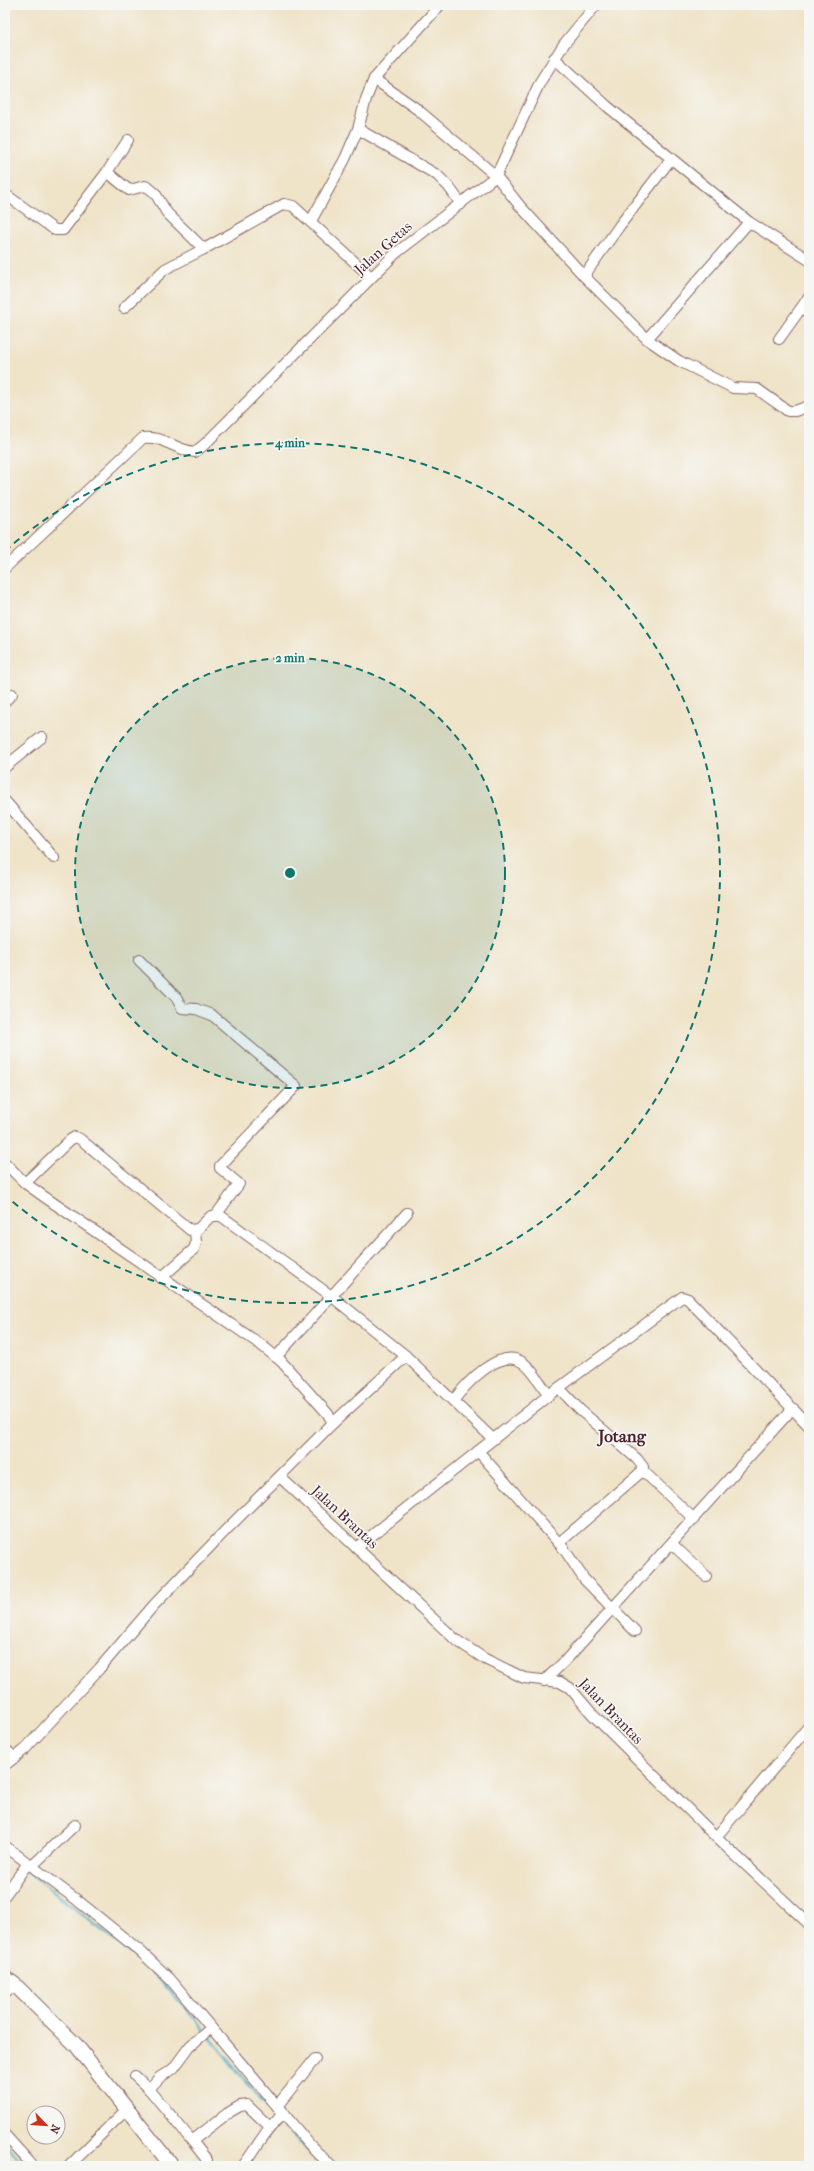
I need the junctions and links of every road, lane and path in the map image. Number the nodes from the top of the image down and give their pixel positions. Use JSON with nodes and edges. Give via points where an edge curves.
{"nodes":[{"id":1,"x":440,"y":5,"type":"edge"},
{"id":2,"x":596,"y":5,"type":"edge"},
{"id":3,"x":554,"y":58,"type":"junction"},
{"id":4,"x":374,"y":79,"type":"junction"},
{"id":5,"x":358,"y":129,"type":"junction"},
{"id":6,"x":128,"y":140,"type":"dead end"},
{"id":7,"x":671,"y":159,"type":"junction"},
{"id":8,"x":107,"y":172,"type":"junction"},
{"id":9,"x":496,"y":176,"type":"junction"},
{"id":10,"x":5,"y":194,"type":"edge"},
{"id":11,"x":461,"y":204,"type":"junction"},
{"id":12,"x":311,"y":221,"type":"junction"},
{"id":13,"x":749,"y":222,"type":"junction"},
{"id":14,"x":204,"y":249,"type":"junction"},
{"id":15,"x":809,"y":260,"type":"edge"},
{"id":16,"x":370,"y":276,"type":"junction"},
{"id":17,"x":584,"y":276,"type":"junction"},
{"id":18,"x":809,"y":297,"type":"edge"},
{"id":19,"x":124,"y":308,"type":"dead end"},
{"id":20,"x":647,"y":339,"type":"junction"},
{"id":21,"x":779,"y":339,"type":"dead end"},
{"id":22,"x":809,"y":406,"type":"edge"},
{"id":23,"x":5,"y":568,"type":"edge"},
{"id":24,"x":42,"y":737,"type":"dead end"},
{"id":25,"x":5,"y":767,"type":"edge"},
{"id":26,"x":5,"y":802,"type":"edge"},
{"id":27,"x":54,"y":858,"type":"dead end"},
{"id":28,"x":139,"y":960,"type":"dead end"},
{"id":29,"x":5,"y":1163,"type":"edge"},
{"id":30,"x":25,"y":1183,"type":"junction"},
{"id":31,"x":407,"y":1213,"type":"dead end"},
{"id":32,"x":216,"y":1215,"type":"junction"},
{"id":33,"x":195,"y":1231,"type":"junction"},
{"id":34,"x":161,"y":1278,"type":"junction"},
{"id":35,"x":333,"y":1297,"type":"junction"},
{"id":36,"x":406,"y":1356,"type":"junction"},
{"id":37,"x":276,"y":1357,"type":"junction"},
{"id":38,"x":559,"y":1388,"type":"junction"},
{"id":39,"x":549,"y":1395,"type":"junction"},
{"id":40,"x":452,"y":1401,"type":"junction"},
{"id":41,"x":793,"y":1408,"type":"junction"},
{"id":42,"x":333,"y":1423,"type":"junction"},
{"id":43,"x":809,"y":1426,"type":"edge"},
{"id":44,"x":493,"y":1439,"type":"junction"},
{"id":45,"x":478,"y":1451,"type":"junction"},
{"id":46,"x":642,"y":1470,"type":"junction"},
{"id":47,"x":280,"y":1477,"type":"junction"},
{"id":48,"x":694,"y":1519,"type":"junction"},
{"id":49,"x":559,"y":1543,"type":"junction"},
{"id":50,"x":672,"y":1544,"type":"junction"},
{"id":51,"x":356,"y":1548,"type":"junction"},
{"id":52,"x":706,"y":1576,"type":"dead end"},
{"id":53,"x":613,"y":1608,"type":"junction"},
{"id":54,"x":635,"y":1631,"type":"dead end"},
{"id":55,"x":544,"y":1681,"type":"junction"},
{"id":56,"x":809,"y":1726,"type":"edge"},
{"id":57,"x":5,"y":1749,"type":"edge"},
{"id":58,"x":15,"y":1758,"type":"junction"},
{"id":59,"x":5,"y":1765,"type":"edge"},
{"id":60,"x":75,"y":1825,"type":"dead end"},
{"id":61,"x":716,"y":1837,"type":"junction"},
{"id":62,"x":5,"y":1846,"type":"edge"},
{"id":63,"x":27,"y":1866,"type":"junction"},
{"id":64,"x":5,"y":1895,"type":"edge"},
{"id":65,"x":809,"y":1924,"type":"edge"},
{"id":66,"x":8,"y":1985,"type":"edge"},
{"id":67,"x":208,"y":2031,"type":"junction"},
{"id":68,"x":315,"y":2059,"type":"dead end"},
{"id":69,"x":135,"y":2076,"type":"dead end"},
{"id":70,"x":149,"y":2089,"type":"junction"},
{"id":71,"x":277,"y":2106,"type":"junction"},
{"id":72,"x":127,"y":2109,"type":"junction"},
{"id":73,"x":277,"y":2120,"type":"junction"},
{"id":74,"x":5,"y":2135,"type":"edge"},
{"id":75,"x":192,"y":2141,"type":"junction"},
{"id":76,"x":206,"y":2160,"type":"dead end"},
{"id":77,"x":33,"y":2166,"type":"edge"},
{"id":78,"x":68,"y":2166,"type":"edge"},
{"id":79,"x":172,"y":2166,"type":"edge"},
{"id":80,"x":243,"y":2166,"type":"edge"},
{"id":81,"x":331,"y":2166,"type":"edge"}],
"edges":[{"from":1,"to":4,"type":"street"},
{"from":2,"to":3,"type":"street","name":"Jalan Getas"},
{"from":3,"to":7,"type":"street"},
{"from":3,"to":9,"type":"street","name":"Jalan Getas","via":[[532,98]]},
{"from":4,"to":5,"type":"street"},
{"from":4,"to":9,"type":"street","via":[[417,109]]},
{"from":5,"to":11,"type":"street","via":[[437,175]]},
{"from":5,"to":12,"type":"street","via":[[346,159]]},
{"from":6,"to":8,"type":"street"},
{"from":7,"to":13,"type":"street"},
{"from":7,"to":17,"type":"street","via":[[620,224]]},
{"from":8,"to":10,"type":"street","via":[[66,227],[60,231]]},
{"from":8,"to":14,"type":"street","via":[[129,190],[145,186],[155,192],[167,213]]},
{"from":9,"to":11,"type":"street","name":"Jalan Getas"},
{"from":9,"to":17,"type":"street"},
{"from":11,"to":16,"type":"street","name":"Jalan Getas","via":[[415,237]]},
{"from":12,"to":14,"type":"street","via":[[293,206],[284,204]]},
{"from":12,"to":16,"type":"street"},
{"from":13,"to":15,"type":"street"},
{"from":13,"to":20,"type":"street"},
{"from":14,"to":19,"type":"street","via":[[165,269]]},
{"from":16,"to":23,"type":"street","name":"Jalan Getas","via":[[341,310],[195,452],[188,452],[161,438],[143,438]]},
{"from":17,"to":20,"type":"street"},
{"from":18,"to":21,"type":"street"},
{"from":20,"to":22,"type":"street","via":[[679,361],[733,388],[757,389],[788,411],[795,412]]},
{"from":24,"to":25,"type":"street"},
{"from":26,"to":27,"type":"street"},
{"from":28,"to":32,"type":"street","via":[[176,997],[182,1008],[196,1009],[212,1015],[296,1086],[220,1166],[239,1184]]},
{"from":29,"to":30,"type":"street"},
{"from":30,"to":33,"type":"street","via":[[74,1137],[80,1139],[187,1228]]},
{"from":30,"to":34,"type":"street"},
{"from":31,"to":35,"type":"street"},
{"from":32,"to":33,"type":"street","via":[[211,1216]]},
{"from":32,"to":35,"type":"street","via":[[221,1216]]},
{"from":33,"to":34,"type":"street","via":[[194,1249]]},
{"from":34,"to":37,"type":"street"},
{"from":35,"to":36,"type":"street"},
{"from":35,"to":37,"type":"street"},
{"from":36,"to":40,"type":"street"},
{"from":36,"to":42,"type":"street"},
{"from":37,"to":42,"type":"street","via":[[328,1414]]},
{"from":38,"to":39,"type":"street"},
{"from":38,"to":41,"type":"street","via":[[682,1297],[688,1299]]},
{"from":38,"to":46,"type":"street","via":[[580,1410],[637,1459],[642,1464]]},
{"from":39,"to":40,"type":"street","via":[[524,1363],[513,1359],[488,1366]]},
{"from":39,"to":44,"type":"street"},
{"from":40,"to":44,"type":"street"},
{"from":41,"to":43,"type":"street"},
{"from":41,"to":48,"type":"street"},
{"from":42,"to":47,"type":"street"},
{"from":44,"to":45,"type":"street"},
{"from":45,"to":49,"type":"street"},
{"from":45,"to":51,"type":"street"},
{"from":46,"to":48,"type":"street"},
{"from":46,"to":49,"type":"street"},
{"from":47,"to":51,"type":"street","name":"Jalan Brantas"},
{"from":47,"to":58,"type":"street","via":[[154,1605],[99,1669]]},
{"from":48,"to":50,"type":"street"},
{"from":49,"to":53,"type":"street","via":[[584,1580]]},
{"from":50,"to":52,"type":"street"},
{"from":50,"to":53,"type":"street"},
{"from":51,"to":55,"type":"street","name":"Jalan Brantas","via":[[456,1640],[485,1659],[524,1678]]},
{"from":53,"to":54,"type":"street"},
{"from":53,"to":55,"type":"street"},
{"from":55,"to":61,"type":"street","name":"Jalan Brantas","via":[[560,1682],[570,1688],[593,1715]]},
{"from":56,"to":61,"type":"street"},
{"from":57,"to":58,"type":"street"},
{"from":58,"to":59,"type":"street"},
{"from":60,"to":63,"type":"street"},
{"from":61,"to":65,"type":"street","name":"Jalan Brantas"},
{"from":62,"to":63,"type":"street"},
{"from":63,"to":64,"type":"street"},
{"from":63,"to":67,"type":"street","via":[[140,1951],[175,1985]]},
{"from":66,"to":72,"type":"main road","via":[[76,2045]]},
{"from":67,"to":70,"type":"street","via":[[190,2046],[173,2069],[160,2077]]},
{"from":67,"to":71,"type":"street"},
{"from":68,"to":71,"type":"street"},
{"from":69,"to":70,"type":"street"},
{"from":70,"to":75,"type":"street"},
{"from":71,"to":73,"type":"street"},
{"from":72,"to":78,"type":"street"},
{"from":72,"to":79,"type":"main road"},
{"from":73,"to":75,"type":"street","via":[[244,2105],[228,2113]]},
{"from":73,"to":80,"type":"street"},
{"from":73,"to":81,"type":"street","via":[[310,2145]]},
{"from":74,"to":77,"type":"street"},
{"from":75,"to":76,"type":"street"}]}
